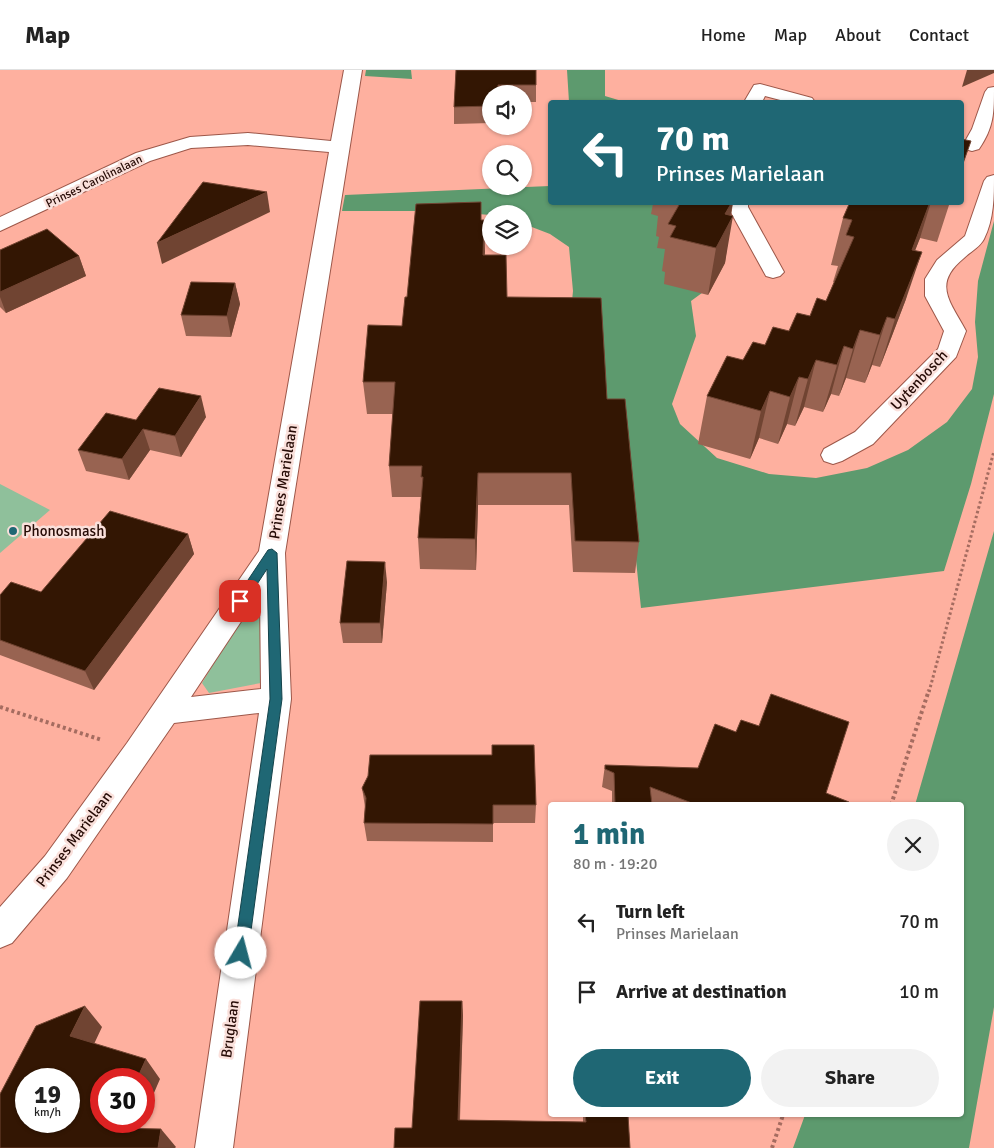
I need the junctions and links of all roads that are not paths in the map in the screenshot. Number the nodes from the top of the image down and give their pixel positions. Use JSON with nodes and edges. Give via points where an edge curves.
{"nodes":[{"id":1,"x":354,"y":70,"type":"edge"},
{"id":2,"x":759,"y":89,"type":"edge"},
{"id":3,"x":994,"y":92,"type":"edge"},
{"id":4,"x":799,"y":100,"type":"edge"},
{"id":5,"x":967,"y":143,"type":"edge"},
{"id":6,"x":339,"y":147,"type":"junction"},
{"id":7,"x":987,"y":158,"type":"dead end"},
{"id":8,"x":994,"y":181,"type":"edge"},
{"id":9,"x":738,"y":205,"type":"edge"},
{"id":10,"x":0,"y":225,"type":"edge"},
{"id":11,"x":773,"y":272,"type":"dead end"},
{"id":12,"x":833,"y":455,"type":"dead end"},
{"id":13,"x":272,"y":553,"type":"junction"},
{"id":14,"x":276,"y":699,"type":"junction"},
{"id":15,"x":165,"y":712,"type":"junction"},
{"id":16,"x":0,"y":932,"type":"edge"},
{"id":17,"x":214,"y":1148,"type":"edge"}],
"edges":[{"from":1,"to":6,"type":"street","name":"Prinses Marielaan"},
{"from":2,"to":4,"type":"street"},
{"from":3,"to":5,"type":"street","via":[[981,129]]},
{"from":5,"to":7,"type":"street"},
{"from":6,"to":10,"type":"street","name":"Prinses Carolinalaan","via":[[248,139],[190,143],[142,157]]},
{"from":6,"to":13,"type":"street","name":"Prinses Marielaan"},
{"from":8,"to":12,"type":"street","name":"Uytenbosch","via":[[974,239],[944,264],[936,279],[936,296],[955,331],[948,352],[864,438]]},
{"from":9,"to":11,"type":"street"},
{"from":13,"to":14,"type":"street","name":"Bruglaan"},
{"from":13,"to":15,"type":"street","name":"Prinses Marielaan"},
{"from":14,"to":15,"type":"street"},
{"from":14,"to":17,"type":"street","name":"Bruglaan"},
{"from":15,"to":16,"type":"street","name":"Prinses Marielaan","via":[[56,867]]}]}
